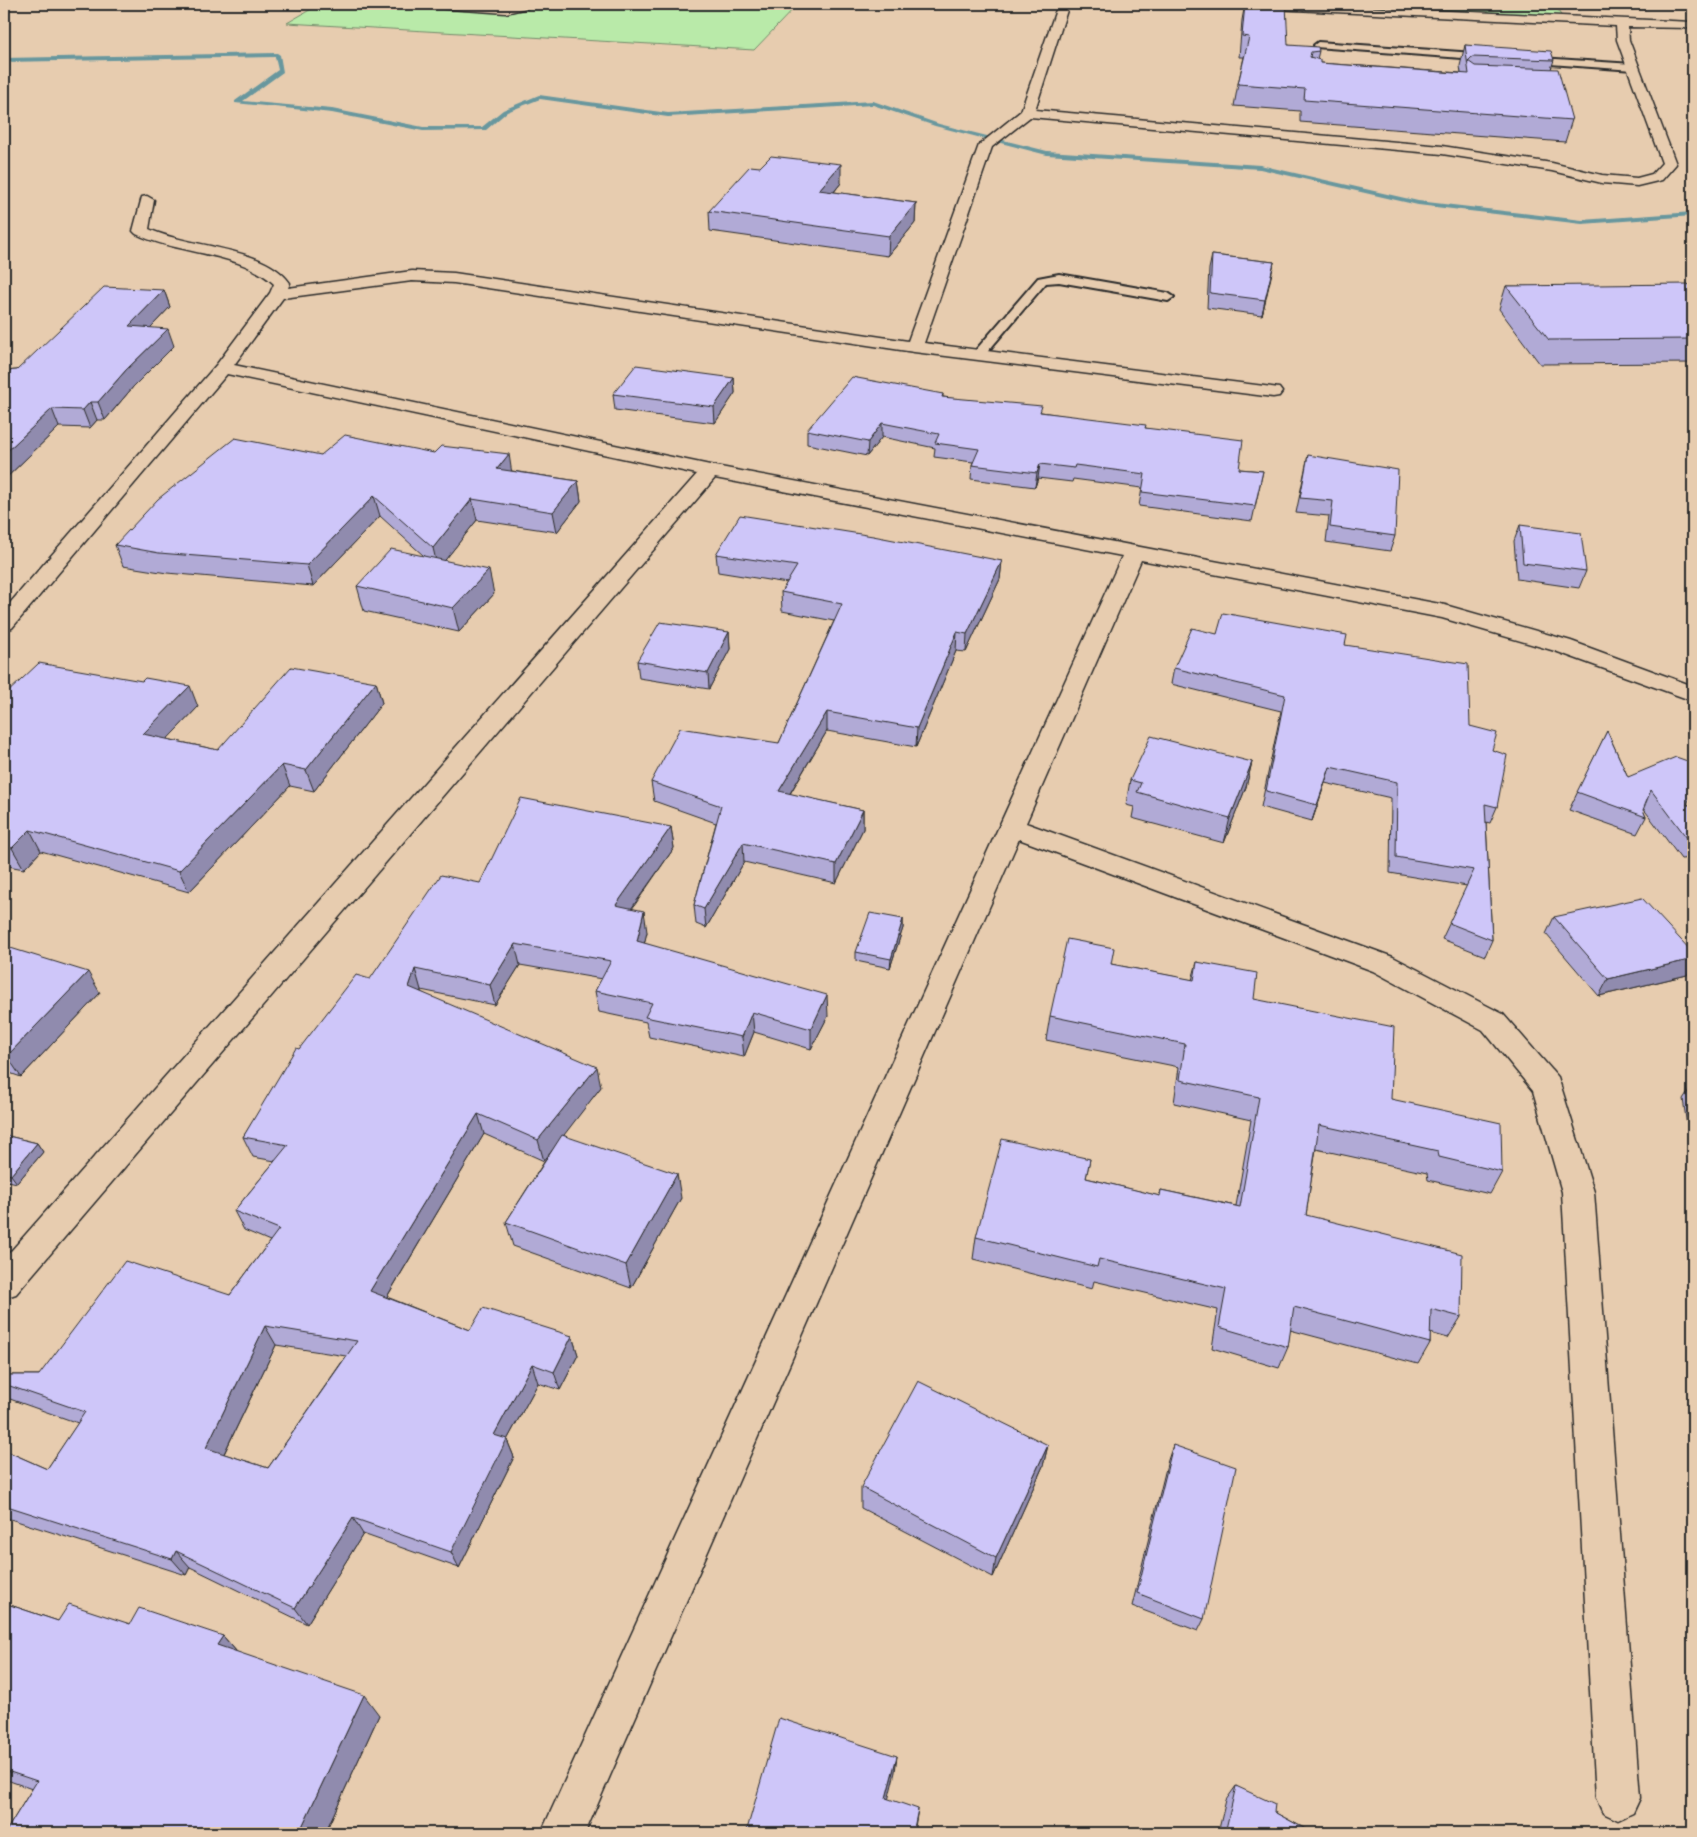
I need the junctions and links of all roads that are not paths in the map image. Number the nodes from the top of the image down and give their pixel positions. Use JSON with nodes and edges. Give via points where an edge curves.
{"nodes":[{"id":1,"x":421,"y":4,"type":"edge"},
{"id":2,"x":532,"y":4,"type":"edge"},
{"id":3,"x":1063,"y":4,"type":"edge"},
{"id":4,"x":1232,"y":4,"type":"edge"},
{"id":5,"x":1622,"y":23,"type":"junction"},
{"id":6,"x":1693,"y":25,"type":"edge"},
{"id":7,"x":1318,"y":45,"type":"edge"},
{"id":8,"x":1499,"y":58,"type":"edge"},
{"id":9,"x":1518,"y":59,"type":"edge"},
{"id":10,"x":1633,"y":67,"type":"junction"},
{"id":11,"x":1024,"y":116,"type":"junction"},
{"id":12,"x":147,"y":200,"type":"dead end"},
{"id":13,"x":278,"y":294,"type":"junction"},
{"id":14,"x":1168,"y":297,"type":"dead end"},
{"id":15,"x":914,"y":347,"type":"junction"},
{"id":16,"x":979,"y":354,"type":"junction"},
{"id":17,"x":223,"y":368,"type":"junction"},
{"id":18,"x":1273,"y":392,"type":"dead end"},
{"id":19,"x":710,"y":471,"type":"junction"},
{"id":20,"x":1134,"y":552,"type":"junction"},
{"id":21,"x":4,"y":623,"type":"edge"},
{"id":22,"x":1693,"y":694,"type":"edge"},
{"id":23,"x":1012,"y":827,"type":"junction"},
{"id":24,"x":4,"y":1283,"type":"edge"},
{"id":25,"x":1618,"y":1798,"type":"dead end"},
{"id":26,"x":563,"y":1833,"type":"edge"}],
"edges":[{"from":1,"to":2,"type":"street","via":[[491,10]]},
{"from":3,"to":11,"type":"street"},
{"from":4,"to":5,"type":"street"},
{"from":5,"to":6,"type":"street"},
{"from":5,"to":10,"type":"street","via":[[1623,40]]},
{"from":7,"to":8,"type":"lane","via":[[1422,57]]},
{"from":9,"to":10,"type":"lane","via":[[1548,65]]},
{"from":10,"to":11,"type":"street","via":[[1668,164],[1656,177],[1637,182],[1602,179],[1552,167],[1442,150]]},
{"from":11,"to":15,"type":"street","via":[[986,145]]},
{"from":12,"to":13,"type":"street","via":[[142,231],[168,243],[246,262],[274,274],[282,282]]},
{"from":13,"to":15,"type":"street","via":[[387,278],[454,278]]},
{"from":13,"to":17,"type":"street"},
{"from":14,"to":16,"type":"lane","via":[[1059,278],[1042,280]]},
{"from":15,"to":16,"type":"street"},
{"from":16,"to":18,"type":"street"},
{"from":17,"to":19,"type":"street"},
{"from":17,"to":21,"type":"street"},
{"from":19,"to":20,"type":"street"},
{"from":19,"to":24,"type":"street"},
{"from":20,"to":22,"type":"street","via":[[1445,612],[1563,646]]},
{"from":20,"to":23,"type":"street"},
{"from":23,"to":25,"type":"street","via":[[1383,964],[1493,1022],[1547,1086],[1578,1192]]},
{"from":23,"to":26,"type":"street"}]}
